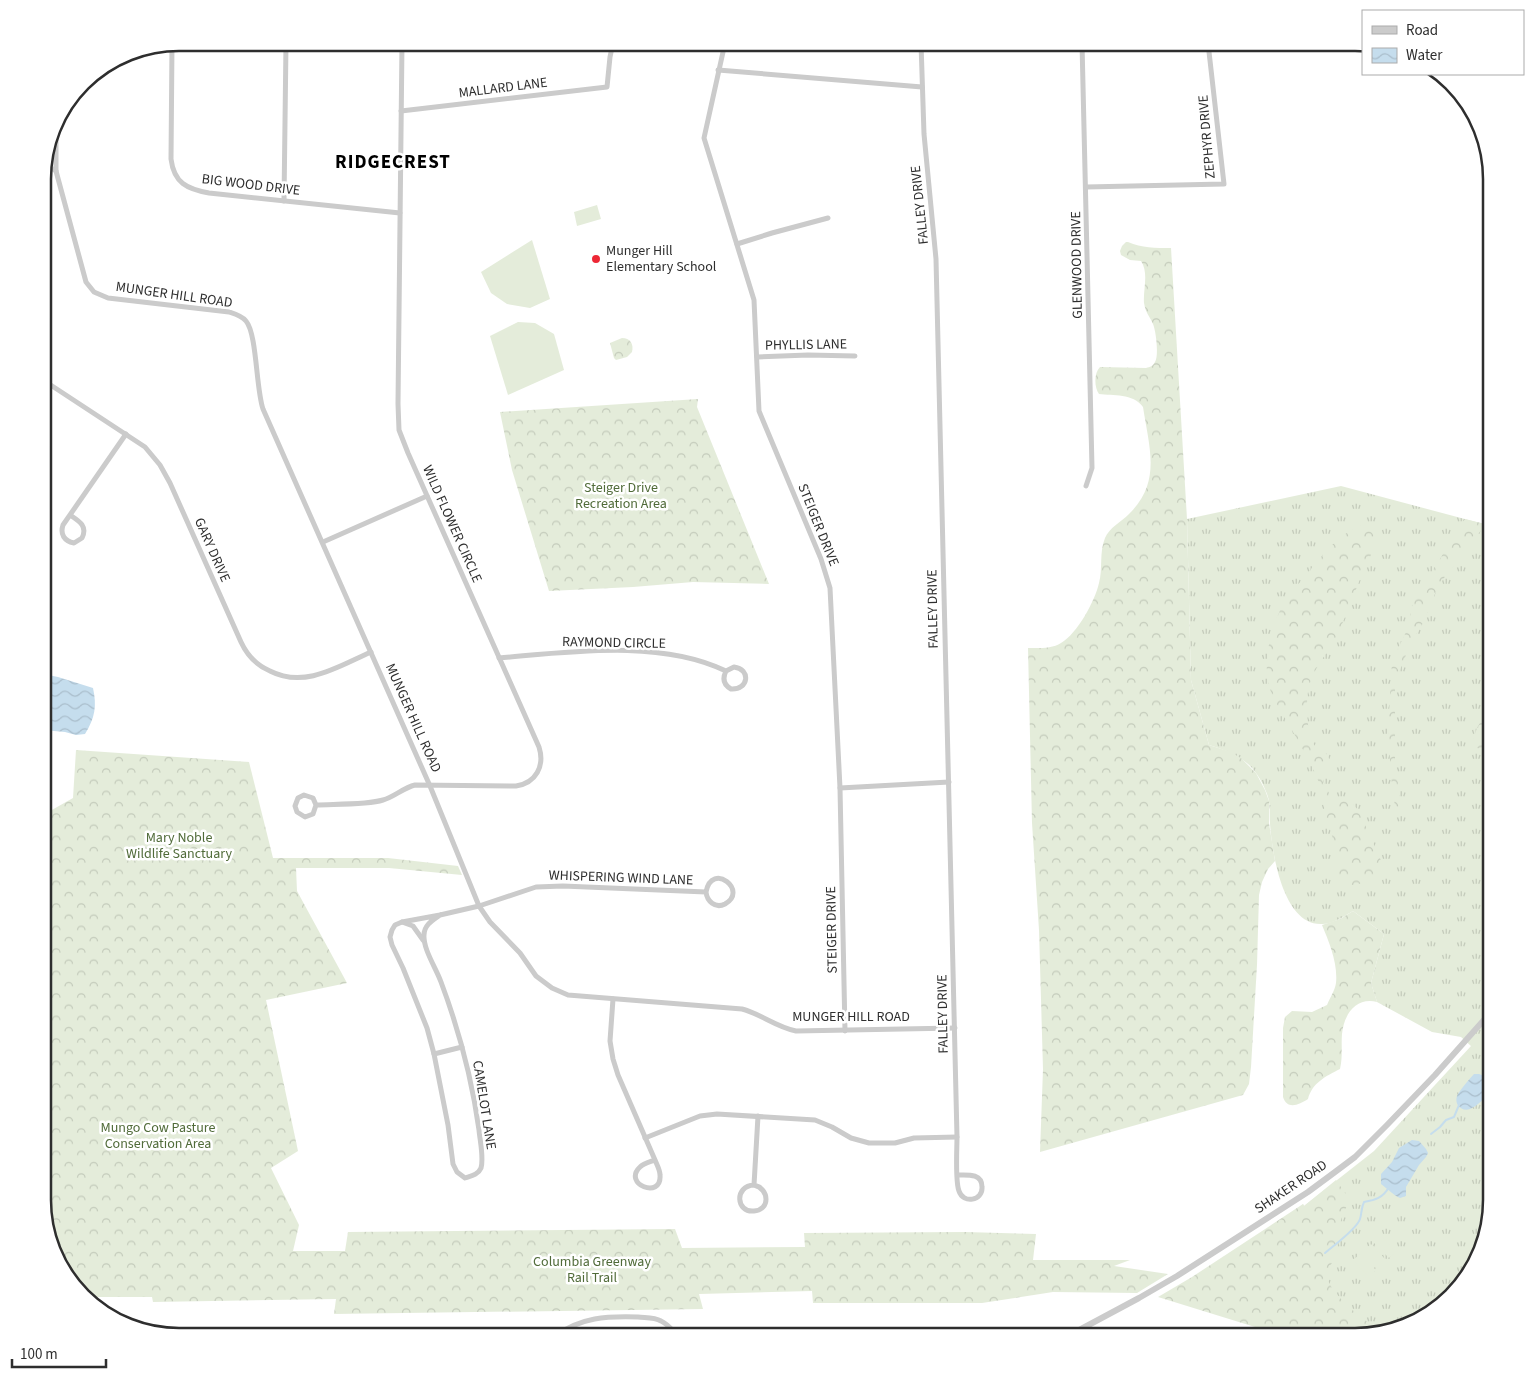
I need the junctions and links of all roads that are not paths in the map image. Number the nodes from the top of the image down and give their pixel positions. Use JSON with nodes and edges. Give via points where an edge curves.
{"nodes":[{"id":1,"x":172,"y":51,"type":"edge"},
{"id":2,"x":286,"y":51,"type":"edge"},
{"id":3,"x":402,"y":51,"type":"edge"},
{"id":4,"x":612,"y":51,"type":"edge"},
{"id":5,"x":722,"y":51,"type":"edge"},
{"id":6,"x":921,"y":51,"type":"edge"},
{"id":7,"x":1082,"y":51,"type":"edge"},
{"id":8,"x":1209,"y":51,"type":"edge"},
{"id":9,"x":718,"y":70,"type":"junction"},
{"id":10,"x":922,"y":87,"type":"junction"},
{"id":11,"x":401,"y":112,"type":"junction"},
{"id":12,"x":56,"y":146,"type":"edge"},
{"id":13,"x":52,"y":169,"type":"edge"},
{"id":14,"x":56,"y":171,"type":"junction"},
{"id":15,"x":1086,"y":187,"type":"junction"},
{"id":16,"x":284,"y":201,"type":"junction"},
{"id":17,"x":400,"y":213,"type":"junction"},
{"id":18,"x":828,"y":218,"type":"dead end"},
{"id":19,"x":737,"y":244,"type":"junction"},
{"id":20,"x":855,"y":356,"type":"dead end"},
{"id":21,"x":757,"y":357,"type":"junction"},
{"id":22,"x":52,"y":386,"type":"edge"},
{"id":23,"x":126,"y":434,"type":"junction"},
{"id":24,"x":1086,"y":486,"type":"dead end"},
{"id":25,"x":427,"y":496,"type":"junction"},
{"id":26,"x":70,"y":515,"type":"junction"},
{"id":27,"x":323,"y":542,"type":"junction"},
{"id":28,"x":371,"y":652,"type":"junction"},
{"id":29,"x":499,"y":658,"type":"junction"},
{"id":30,"x":726,"y":671,"type":"junction"},
{"id":31,"x":949,"y":782,"type":"junction"},
{"id":32,"x":430,"y":786,"type":"junction"},
{"id":33,"x":840,"y":788,"type":"junction"},
{"id":34,"x":316,"y":805,"type":"junction"},
{"id":35,"x":706,"y":892,"type":"junction"},
{"id":36,"x":478,"y":906,"type":"junction"},
{"id":37,"x":440,"y":915,"type":"junction"},
{"id":38,"x":402,"y":922,"type":"junction"},
{"id":39,"x":425,"y":943,"type":"junction"},
{"id":40,"x":613,"y":999,"type":"junction"},
{"id":41,"x":1483,"y":1022,"type":"edge"},
{"id":42,"x":954,"y":1028,"type":"junction"},
{"id":43,"x":845,"y":1031,"type":"junction"},
{"id":44,"x":462,"y":1047,"type":"junction"},
{"id":45,"x":434,"y":1054,"type":"junction"},
{"id":46,"x":758,"y":1116,"type":"junction"},
{"id":47,"x":957,"y":1137,"type":"junction"},
{"id":48,"x":645,"y":1138,"type":"junction"},
{"id":49,"x":654,"y":1160,"type":"junction"},
{"id":50,"x":958,"y":1175,"type":"junction"},
{"id":51,"x":754,"y":1185,"type":"junction"},
{"id":52,"x":567,"y":1328,"type":"edge"},
{"id":53,"x":671,"y":1328,"type":"edge"},
{"id":54,"x":1086,"y":1328,"type":"edge"}],
"edges":[{"from":1,"to":16,"type":"street","name":"BIG WOOD DRIVE","via":[[171,159],[179,180],[185,186],[200,191]]},
{"from":2,"to":16,"type":"street"},
{"from":3,"to":11,"type":"street","name":"WILD FLOWER CIRCLE"},
{"from":4,"to":11,"type":"street","name":"MALLARD LANE","via":[[607,87]]},
{"from":5,"to":9,"type":"street","name":"STEIGER DRIVE"},
{"from":6,"to":10,"type":"street","name":"FALLEY DRIVE"},
{"from":7,"to":15,"type":"street","name":"GLENWOOD DRIVE"},
{"from":8,"to":15,"type":"street","name":"ZEPHYR DRIVE","via":[[1224,184]]},
{"from":9,"to":10,"type":"street"},
{"from":9,"to":19,"type":"street","name":"STEIGER DRIVE","via":[[704,138]]},
{"from":10,"to":31,"type":"street","name":"FALLEY DRIVE","via":[[936,259]]},
{"from":11,"to":17,"type":"street","name":"WILD FLOWER CIRCLE"},
{"from":12,"to":14,"type":"street","name":"MUNGER HILL ROAD"},
{"from":13,"to":14,"type":"street"},
{"from":14,"to":27,"type":"street","name":"MUNGER HILL ROAD","via":[[86,282],[94,292],[108,298],[229,312],[246,321],[253,339],[260,402]]},
{"from":15,"to":24,"type":"street","name":"GLENWOOD DRIVE","via":[[1092,468]]},
{"from":16,"to":17,"type":"street","name":"BIG WOOD DRIVE"},
{"from":17,"to":25,"type":"street","name":"WILD FLOWER CIRCLE","via":[[399,430]]},
{"from":18,"to":19,"type":"street"},
{"from":19,"to":21,"type":"street","name":"STEIGER DRIVE","via":[[754,300]]},
{"from":20,"to":21,"type":"street","name":"PHYLLIS LANE"},
{"from":21,"to":33,"type":"street","name":"STEIGER DRIVE","via":[[759,411],[822,559],[830,588]]},
{"from":22,"to":23,"type":"street","name":"GARY DRIVE"},
{"from":23,"to":26,"type":"street"},
{"from":23,"to":28,"type":"street","name":"GARY DRIVE","via":[[145,447],[166,474],[241,642],[255,662],[279,675],[305,678]]},
{"from":25,"to":27,"type":"street"},
{"from":25,"to":29,"type":"street","name":"WILD FLOWER CIRCLE"},
{"from":26,"to":26,"type":"street","via":[[62,532],[66,540],[74,542],[82,538],[84,529]]},
{"from":27,"to":28,"type":"street","name":"MUNGER HILL ROAD"},
{"from":28,"to":32,"type":"street","name":"MUNGER HILL ROAD"},
{"from":29,"to":30,"type":"street","name":"RAYMOND CIRCLE","via":[[600,651],[646,652],[681,656]]},
{"from":29,"to":32,"type":"street","name":"WILD FLOWER CIRCLE","via":[[539,747],[539,770],[528,783],[516,786]]},
{"from":30,"to":30,"type":"street","name":"RAYMOND CIRCLE","via":[[724,680],[729,688],[741,688],[745,675],[741,669],[734,667]]},
{"from":31,"to":33,"type":"street"},
{"from":31,"to":42,"type":"street","name":"FALLEY DRIVE"},
{"from":32,"to":34,"type":"street","name":"WILD FLOWER CIRCLE","via":[[411,786],[375,802]]},
{"from":32,"to":36,"type":"street","name":"MUNGER HILL ROAD"},
{"from":33,"to":43,"type":"street","name":"STEIGER DRIVE"},
{"from":34,"to":34,"type":"street","name":"WILD FLOWER CIRCLE","via":[[313,814],[305,816],[297,812],[295,806],[298,798],[304,795],[313,798]]},
{"from":35,"to":35,"type":"street","name":"WHISPERING WIND LANE","via":[[710,902],[720,906],[728,903],[732,893],[730,885],[721,879],[710,882]]},
{"from":35,"to":36,"type":"street","name":"WHISPERING WIND LANE","via":[[549,886],[524,890]]},
{"from":36,"to":37,"type":"street"},
{"from":36,"to":40,"type":"street","name":"MUNGER HILL ROAD","via":[[544,983],[568,995]]},
{"from":37,"to":38,"type":"street"},
{"from":37,"to":39,"type":"street","via":[[426,928]]},
{"from":38,"to":39,"type":"street","name":"CAMELOT LANE","via":[[413,926]]},
{"from":38,"to":45,"type":"street","name":"CAMELOT LANE","via":[[395,925],[390,937],[427,1028]]},
{"from":39,"to":44,"type":"street","name":"CAMELOT LANE"},
{"from":40,"to":43,"type":"street","name":"MUNGER HILL ROAD","via":[[731,1007],[752,1011],[788,1029]]},
{"from":40,"to":48,"type":"street","via":[[611,1051]]},
{"from":41,"to":54,"type":"street","name":"SHAKER ROAD","via":[[1402,1111],[1335,1172],[1177,1276]]},
{"from":42,"to":43,"type":"street","name":"MUNGER HILL ROAD"},
{"from":42,"to":47,"type":"street","name":"FALLEY DRIVE"},
{"from":44,"to":45,"type":"street","name":"CAMELOT LANE"},
{"from":44,"to":45,"type":"street","name":"CAMELOT LANE","via":[[473,1094],[481,1158],[476,1175],[465,1178],[453,1164]]},
{"from":46,"to":47,"type":"street","via":[[815,1120],[869,1143],[895,1144],[914,1138]]},
{"from":46,"to":48,"type":"street","via":[[700,1116]]},
{"from":46,"to":51,"type":"street"},
{"from":47,"to":50,"type":"street","name":"FALLEY DRIVE"},
{"from":48,"to":49,"type":"street"},
{"from":49,"to":49,"type":"street","via":[[660,1173],[659,1181],[652,1188],[644,1188],[636,1180],[636,1172]]},
{"from":50,"to":50,"type":"street","name":"FALLEY DRIVE","via":[[972,1175],[979,1179],[982,1184],[979,1196],[969,1200],[962,1196],[958,1189]]},
{"from":51,"to":51,"type":"street","via":[[743,1188],[739,1199],[745,1209],[753,1212],[761,1209],[766,1199],[762,1188]]},
{"from":52,"to":53,"type":"street","via":[[611,1316],[657,1319]]}]}
